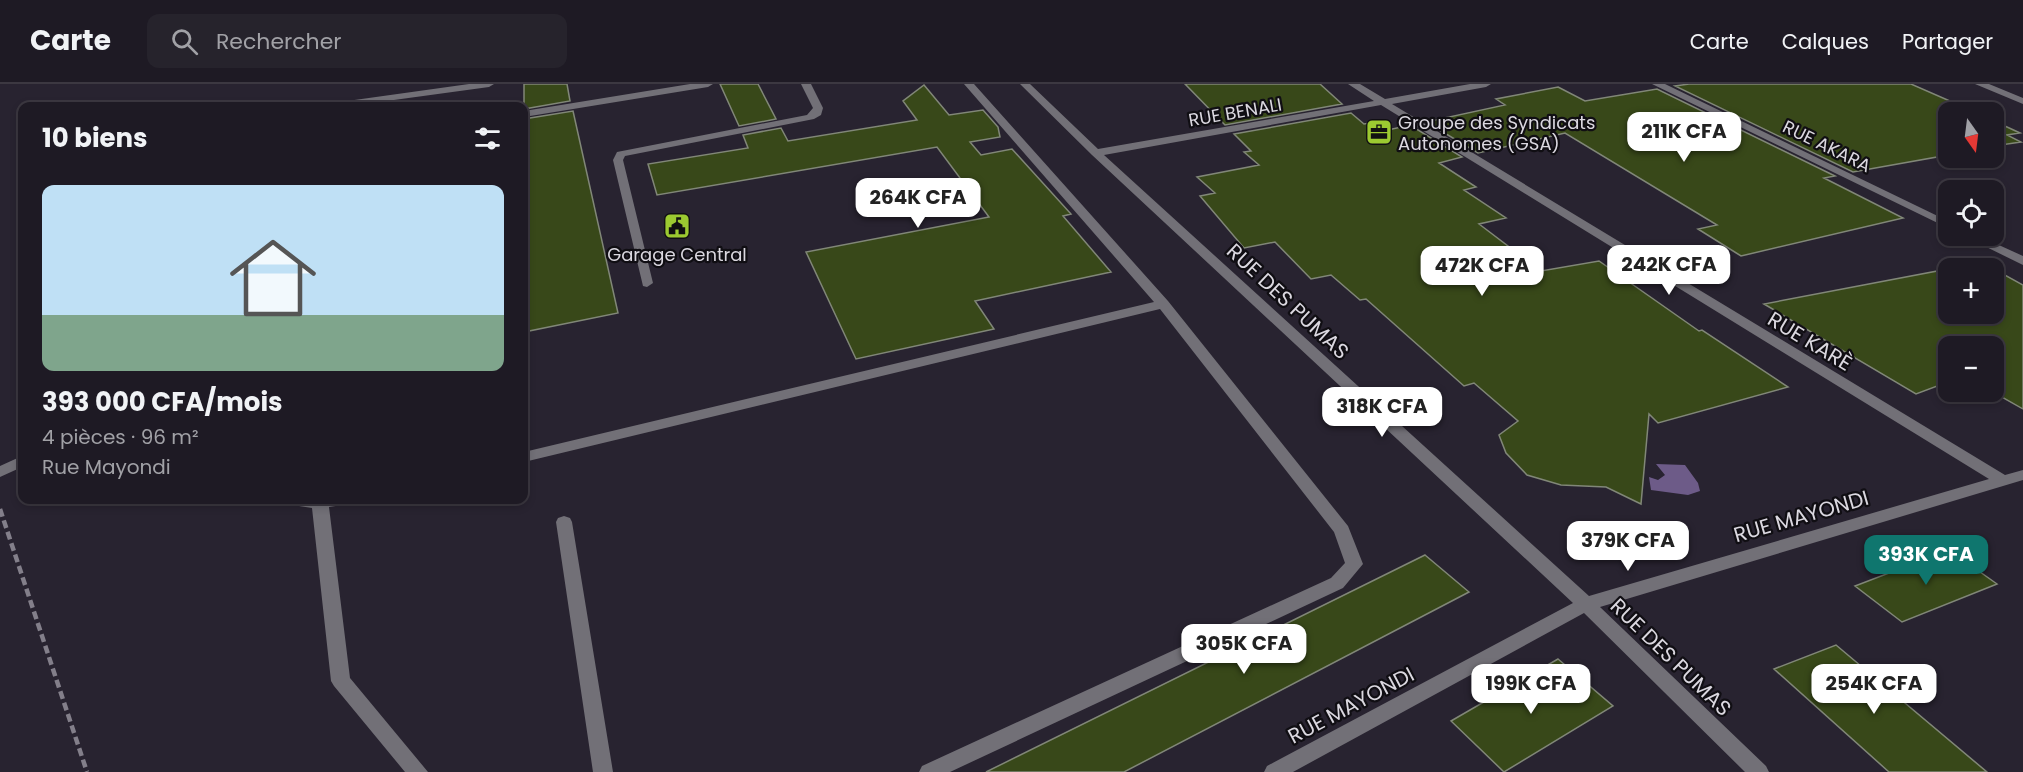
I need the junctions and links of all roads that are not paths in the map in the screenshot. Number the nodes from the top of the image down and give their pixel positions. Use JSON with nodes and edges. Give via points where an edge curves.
{"nodes":[{"id":1,"x":489,"y":84,"type":"edge"},
{"id":2,"x":708,"y":84,"type":"edge"},
{"id":3,"x":806,"y":84,"type":"edge"},
{"id":4,"x":969,"y":84,"type":"edge"},
{"id":5,"x":1025,"y":84,"type":"edge"},
{"id":6,"x":1353,"y":84,"type":"edge"},
{"id":7,"x":1486,"y":84,"type":"edge"},
{"id":8,"x":1657,"y":84,"type":"edge"},
{"id":9,"x":1980,"y":84,"type":"edge"},
{"id":10,"x":2023,"y":100,"type":"edge"},
{"id":11,"x":361,"y":102,"type":"edge"},
{"id":12,"x":1382,"y":103,"type":"junction"},
{"id":13,"x":528,"y":113,"type":"edge"},
{"id":14,"x":1096,"y":153,"type":"junction"},
{"id":15,"x":1938,"y":220,"type":"edge"},
{"id":16,"x":1991,"y":246,"type":"edge"},
{"id":17,"x":2023,"y":261,"type":"edge"},
{"id":18,"x":647,"y":283,"type":"dead end"},
{"id":19,"x":1163,"y":304,"type":"junction"},
{"id":20,"x":528,"y":456,"type":"edge"},
{"id":21,"x":18,"y":463,"type":"edge"},
{"id":22,"x":0,"y":472,"type":"edge"},
{"id":23,"x":2023,"y":476,"type":"edge"},
{"id":24,"x":2002,"y":480,"type":"junction"},
{"id":25,"x":320,"y":504,"type":"edge"},
{"id":26,"x":564,"y":522,"type":"dead end"},
{"id":27,"x":1586,"y":604,"type":"junction"},
{"id":28,"x":418,"y":772,"type":"edge"},
{"id":29,"x":603,"y":772,"type":"edge"},
{"id":30,"x":929,"y":772,"type":"edge"},
{"id":31,"x":1274,"y":772,"type":"edge"},
{"id":32,"x":1759,"y":772,"type":"edge"}],
"edges":[{"from":1,"to":11,"type":"street"},
{"from":2,"to":13,"type":"street"},
{"from":3,"to":18,"type":"street","via":[[818,108],[810,117],[621,154],[618,160]]},
{"from":4,"to":19,"type":"street"},
{"from":5,"to":14,"type":"street","name":"RUE DES PUMAS"},
{"from":6,"to":12,"type":"street","name":"RUE KARÈ"},
{"from":7,"to":12,"type":"street","name":"RUE BENALI"},
{"from":8,"to":15,"type":"street","name":"RUE AKARA"},
{"from":9,"to":10,"type":"street"},
{"from":12,"to":14,"type":"street","name":"RUE BENALI"},
{"from":12,"to":24,"type":"street","name":"RUE KARÈ"},
{"from":14,"to":27,"type":"street","name":"RUE DES PUMAS"},
{"from":16,"to":17,"type":"street"},
{"from":19,"to":20,"type":"street"},
{"from":19,"to":30,"type":"street","via":[[1342,530],[1354,564],[1337,583]]},
{"from":21,"to":22,"type":"street"},
{"from":23,"to":24,"type":"street","name":"RUE MAYONDI"},
{"from":24,"to":27,"type":"street","name":"RUE MAYONDI"},
{"from":25,"to":28,"type":"street","via":[[341,681]]},
{"from":26,"to":29,"type":"street"},
{"from":27,"to":31,"type":"street","name":"RUE MAYONDI"},
{"from":27,"to":32,"type":"street","name":"RUE DES PUMAS"}]}
